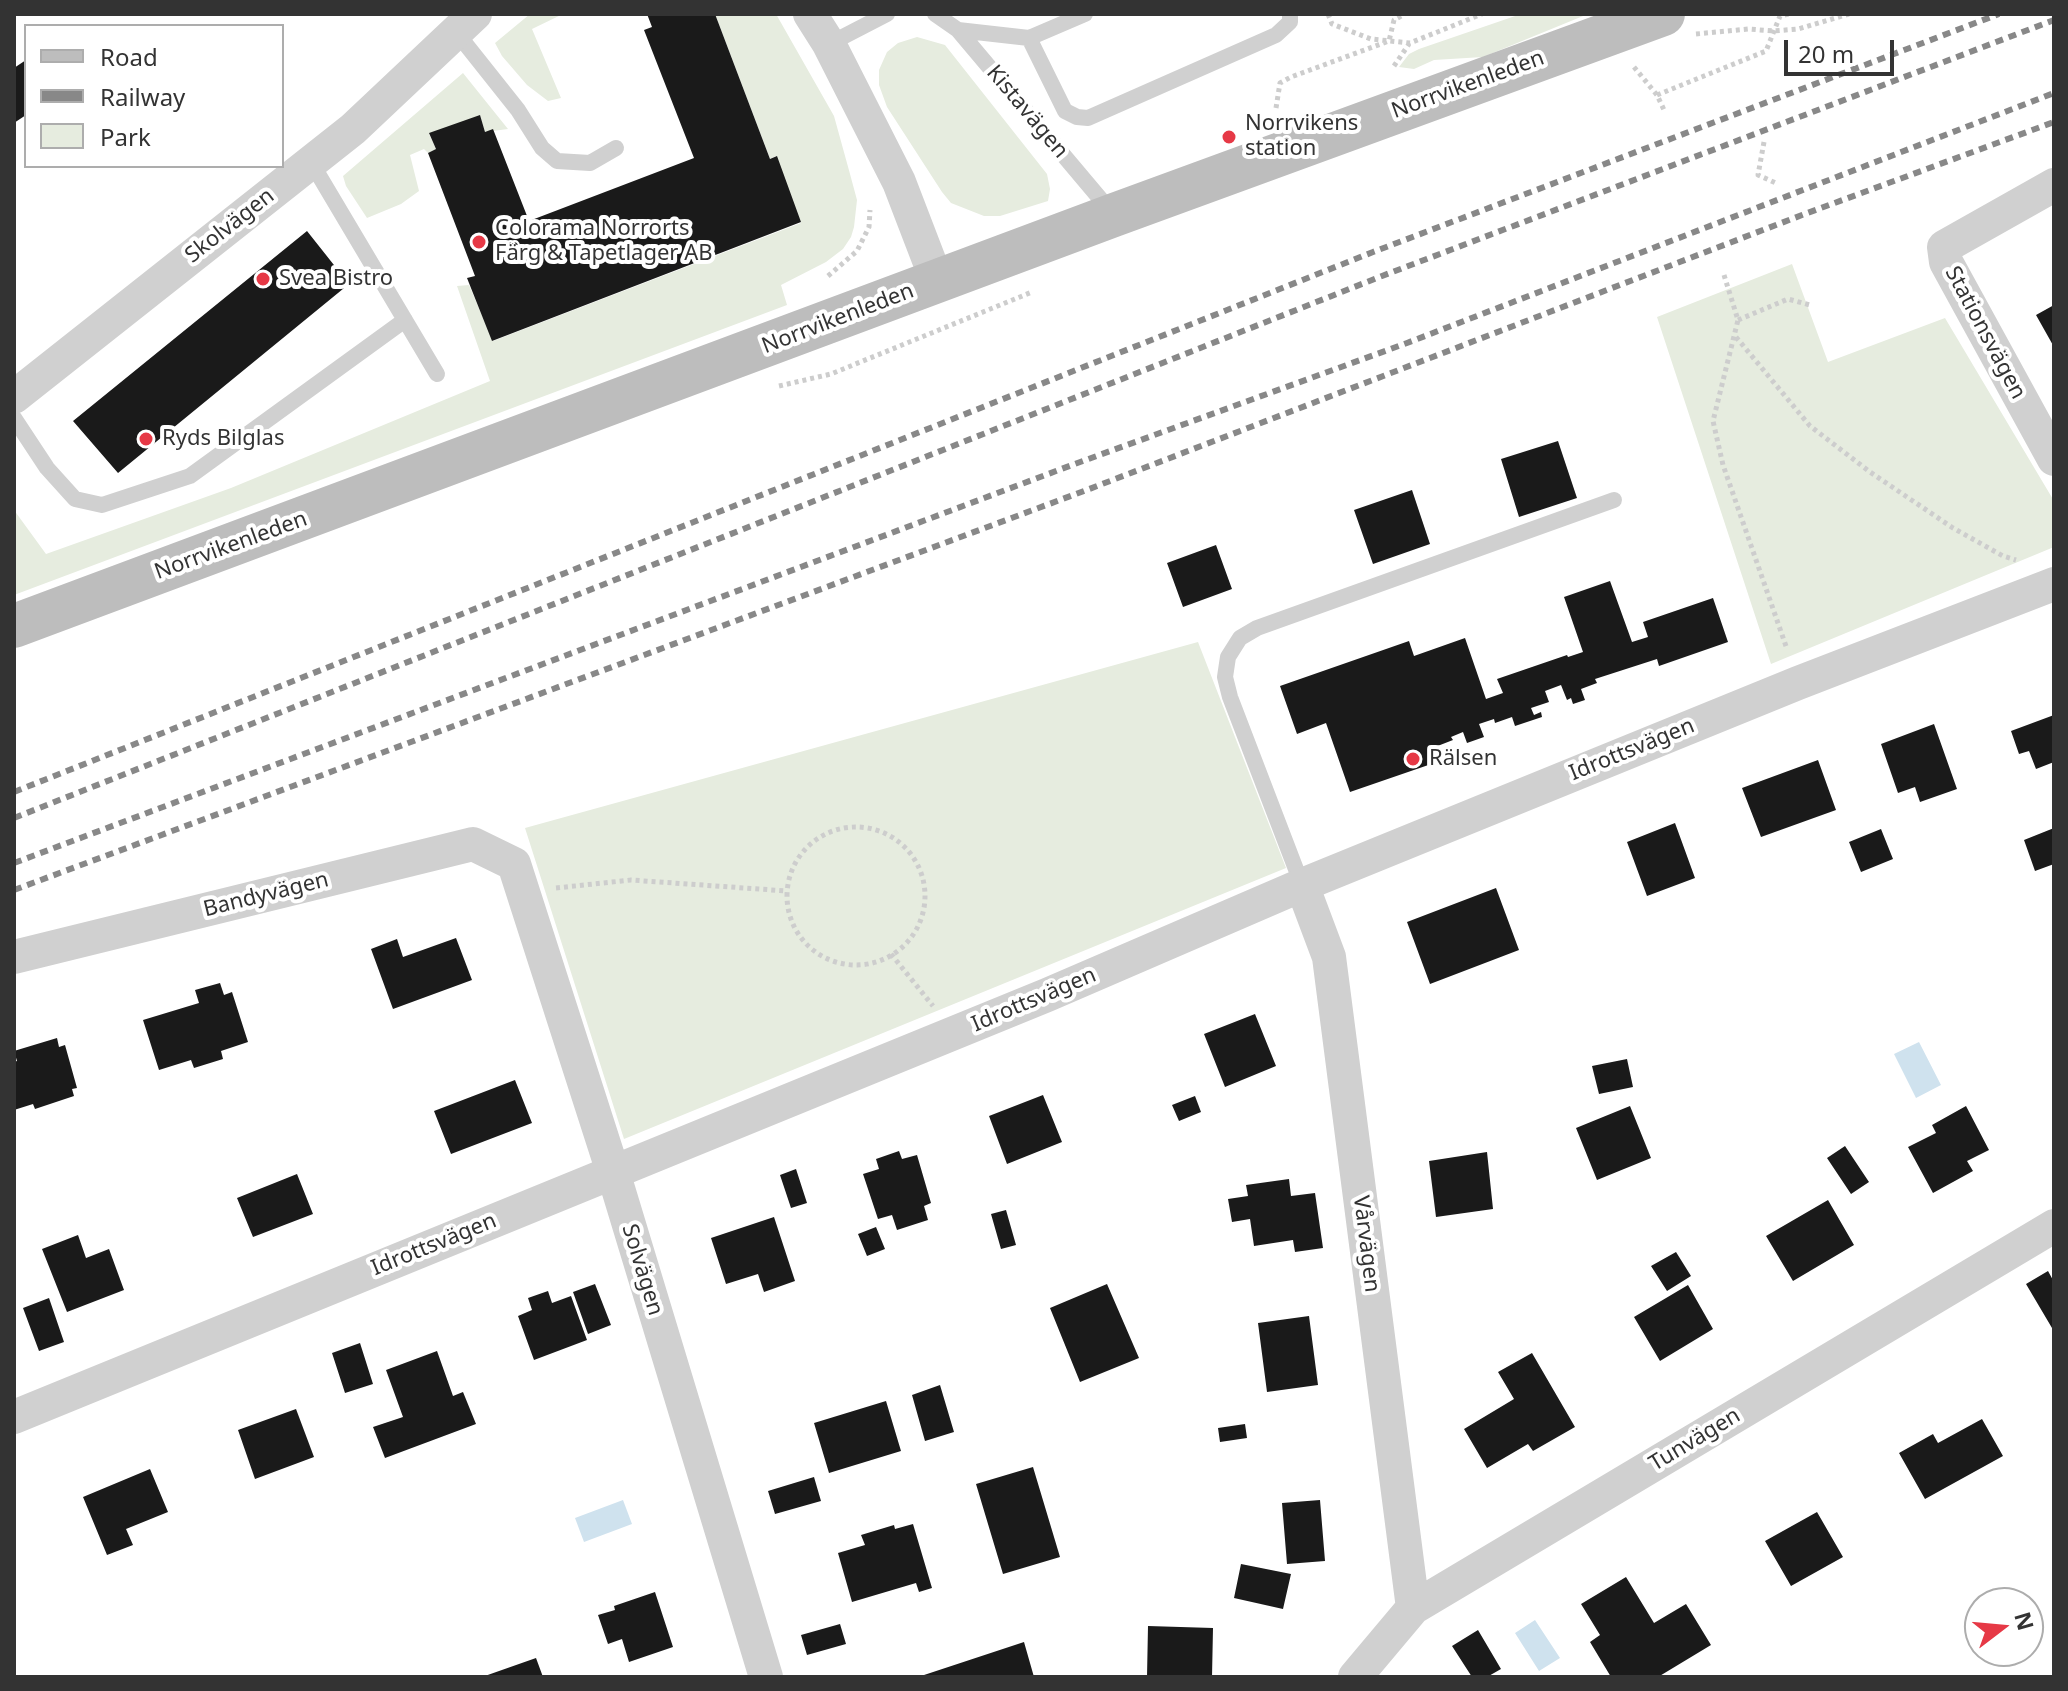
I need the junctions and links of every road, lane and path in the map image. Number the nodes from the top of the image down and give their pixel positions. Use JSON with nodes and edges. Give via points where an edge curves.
{"nodes":[{"id":1,"x":810,"y":14,"type":"edge"},
{"id":2,"x":887,"y":14,"type":"edge"},
{"id":3,"x":935,"y":14,"type":"edge"},
{"id":4,"x":1085,"y":14,"type":"edge"},
{"id":5,"x":1290,"y":14,"type":"edge"},
{"id":6,"x":1328,"y":14,"type":"edge"},
{"id":7,"x":1405,"y":14,"type":"edge"},
{"id":8,"x":1482,"y":14,"type":"edge"},
{"id":9,"x":1663,"y":14,"type":"edge"},
{"id":10,"x":1789,"y":14,"type":"edge"},
{"id":11,"x":466,"y":23,"type":"edge"},
{"id":12,"x":958,"y":30,"type":"junction"},
{"id":13,"x":1029,"y":38,"type":"junction"},
{"id":14,"x":1389,"y":41,"type":"junction"},
{"id":15,"x":1410,"y":43,"type":"junction"},
{"id":16,"x":829,"y":44,"type":"junction"},
{"id":17,"x":1394,"y":66,"type":"dead end"},
{"id":18,"x":1634,"y":66,"type":"dead end"},
{"id":19,"x":1657,"y":95,"type":"junction"},
{"id":20,"x":1276,"y":108,"type":"dead end"},
{"id":21,"x":1664,"y":110,"type":"dead end"},
{"id":22,"x":1764,"y":142,"type":"dead end"},
{"id":23,"x":616,"y":148,"type":"dead end"},
{"id":24,"x":311,"y":162,"type":"junction"},
{"id":25,"x":1778,"y":184,"type":"dead end"},
{"id":26,"x":2054,"y":185,"type":"edge"},
{"id":27,"x":870,"y":200,"type":"dead end"},
{"id":28,"x":1114,"y":215,"type":"junction"},
{"id":29,"x":1724,"y":275,"type":"dead end"},
{"id":30,"x":822,"y":281,"type":"dead end"},
{"id":31,"x":937,"y":281,"type":"junction"},
{"id":32,"x":1810,"y":305,"type":"dead end"},
{"id":33,"x":405,"y":320,"type":"junction"},
{"id":34,"x":1738,"y":320,"type":"junction"},
{"id":35,"x":813,"y":329,"type":"junction"},
{"id":36,"x":1735,"y":336,"type":"junction"},
{"id":37,"x":437,"y":374,"type":"dead end"},
{"id":38,"x":831,"y":374,"type":"dead end"},
{"id":39,"x":14,"y":397,"type":"edge"},
{"id":40,"x":14,"y":418,"type":"edge"},
{"id":41,"x":2054,"y":459,"type":"edge"},
{"id":42,"x":1614,"y":500,"type":"dead end"},
{"id":43,"x":2027,"y":563,"type":"dead end"},
{"id":44,"x":2054,"y":584,"type":"edge"},
{"id":45,"x":14,"y":626,"type":"edge"},
{"id":46,"x":1798,"y":683,"type":"junction"},
{"id":47,"x":519,"y":878,"type":"junction"},
{"id":48,"x":1302,"y":885,"type":"junction"},
{"id":49,"x":787,"y":891,"type":"junction"},
{"id":50,"x":891,"y":954,"type":"junction"},
{"id":51,"x":14,"y":957,"type":"edge"},
{"id":52,"x":941,"y":1015,"type":"dead end"},
{"id":53,"x":613,"y":1172,"type":"junction"},
{"id":54,"x":2054,"y":1226,"type":"edge"},
{"id":55,"x":14,"y":1417,"type":"edge"},
{"id":56,"x":1413,"y":1608,"type":"junction"},
{"id":57,"x":766,"y":1677,"type":"edge"},
{"id":58,"x":1355,"y":1677,"type":"edge"}],
"edges":[{"from":1,"to":16,"type":"street"},
{"from":2,"to":16,"type":"lane"},
{"from":3,"to":12,"type":"lane","name":"Kistavägen"},
{"from":4,"to":13,"type":"lane"},
{"from":5,"to":13,"type":"lane","via":[[1290,22],[1276,35],[1088,118],[1065,111]]},
{"from":6,"to":14,"type":"path","via":[[1332,24]]},
{"from":7,"to":14,"type":"path","via":[[1394,20]]},
{"from":8,"to":15,"type":"path"},
{"from":9,"to":28,"type":"main road","name":"Norrvikenleden"},
{"from":10,"to":19,"type":"path","via":[[1780,16],[1766,51]]},
{"from":11,"to":23,"type":"lane","via":[[542,148],[557,161],[590,163]]},
{"from":11,"to":24,"type":"street","name":"Skolvägen"},
{"from":12,"to":13,"type":"lane"},
{"from":12,"to":28,"type":"lane","name":"Kistavägen"},
{"from":14,"to":15,"type":"path"},
{"from":14,"to":20,"type":"path","via":[[1280,83]]},
{"from":15,"to":17,"type":"path"},
{"from":16,"to":31,"type":"street","via":[[899,182]]},
{"from":18,"to":19,"type":"path"},
{"from":19,"to":21,"type":"path"},
{"from":22,"to":25,"type":"path","via":[[1758,175]]},
{"from":24,"to":33,"type":"lane"},
{"from":24,"to":39,"type":"street","name":"Skolvägen"},
{"from":26,"to":41,"type":"street","name":"Stationsvägen","via":[[1944,247],[1946,262]]},
{"from":27,"to":30,"type":"path","via":[[869,227],[857,251]]},
{"from":28,"to":31,"type":"main road","name":"Norrvikenleden"},
{"from":29,"to":34,"type":"path"},
{"from":31,"to":35,"type":"main road","name":"Norrvikenleden"},
{"from":32,"to":34,"type":"path","via":[[1788,299]]},
{"from":33,"to":37,"type":"lane"},
{"from":33,"to":40,"type":"lane","via":[[190,476],[102,505],[75,499]]},
{"from":34,"to":36,"type":"path"},
{"from":35,"to":38,"type":"path"},
{"from":35,"to":45,"type":"main road","name":"Norrvikenleden"},
{"from":36,"to":43,"type":"path","via":[[1810,426],[1953,528]]},
{"from":36,"to":46,"type":"path","via":[[1713,421],[1723,465]]},
{"from":42,"to":48,"type":"lane","via":[[1240,638],[1228,657],[1225,677]]},
{"from":44,"to":46,"type":"street","name":"Idrottsvägen"},
{"from":46,"to":48,"type":"street","name":"Idrottsvägen"},
{"from":47,"to":49,"type":"path"},
{"from":47,"to":51,"type":"street","name":"Bandyvägen","via":[[473,844]]},
{"from":47,"to":53,"type":"street","name":"Solvägen"},
{"from":48,"to":53,"type":"street","name":"Idrottsvägen"},
{"from":48,"to":56,"type":"street","name":"Vårvägen","via":[[1329,957]]},
{"from":49,"to":50,"type":"path","via":[[792,922],[803,942],[819,954],[862,965]]},
{"from":49,"to":50,"type":"path","via":[[794,864],[821,838],[858,827],[893,837],[918,865],[926,895],[914,932]]},
{"from":50,"to":52,"type":"path"},
{"from":53,"to":55,"type":"street","name":"Idrottsvägen"},
{"from":53,"to":57,"type":"street","name":"Solvägen"},
{"from":54,"to":56,"type":"street","name":"Tunvägen"},
{"from":56,"to":58,"type":"street","name":"Tunvägen"}]}
